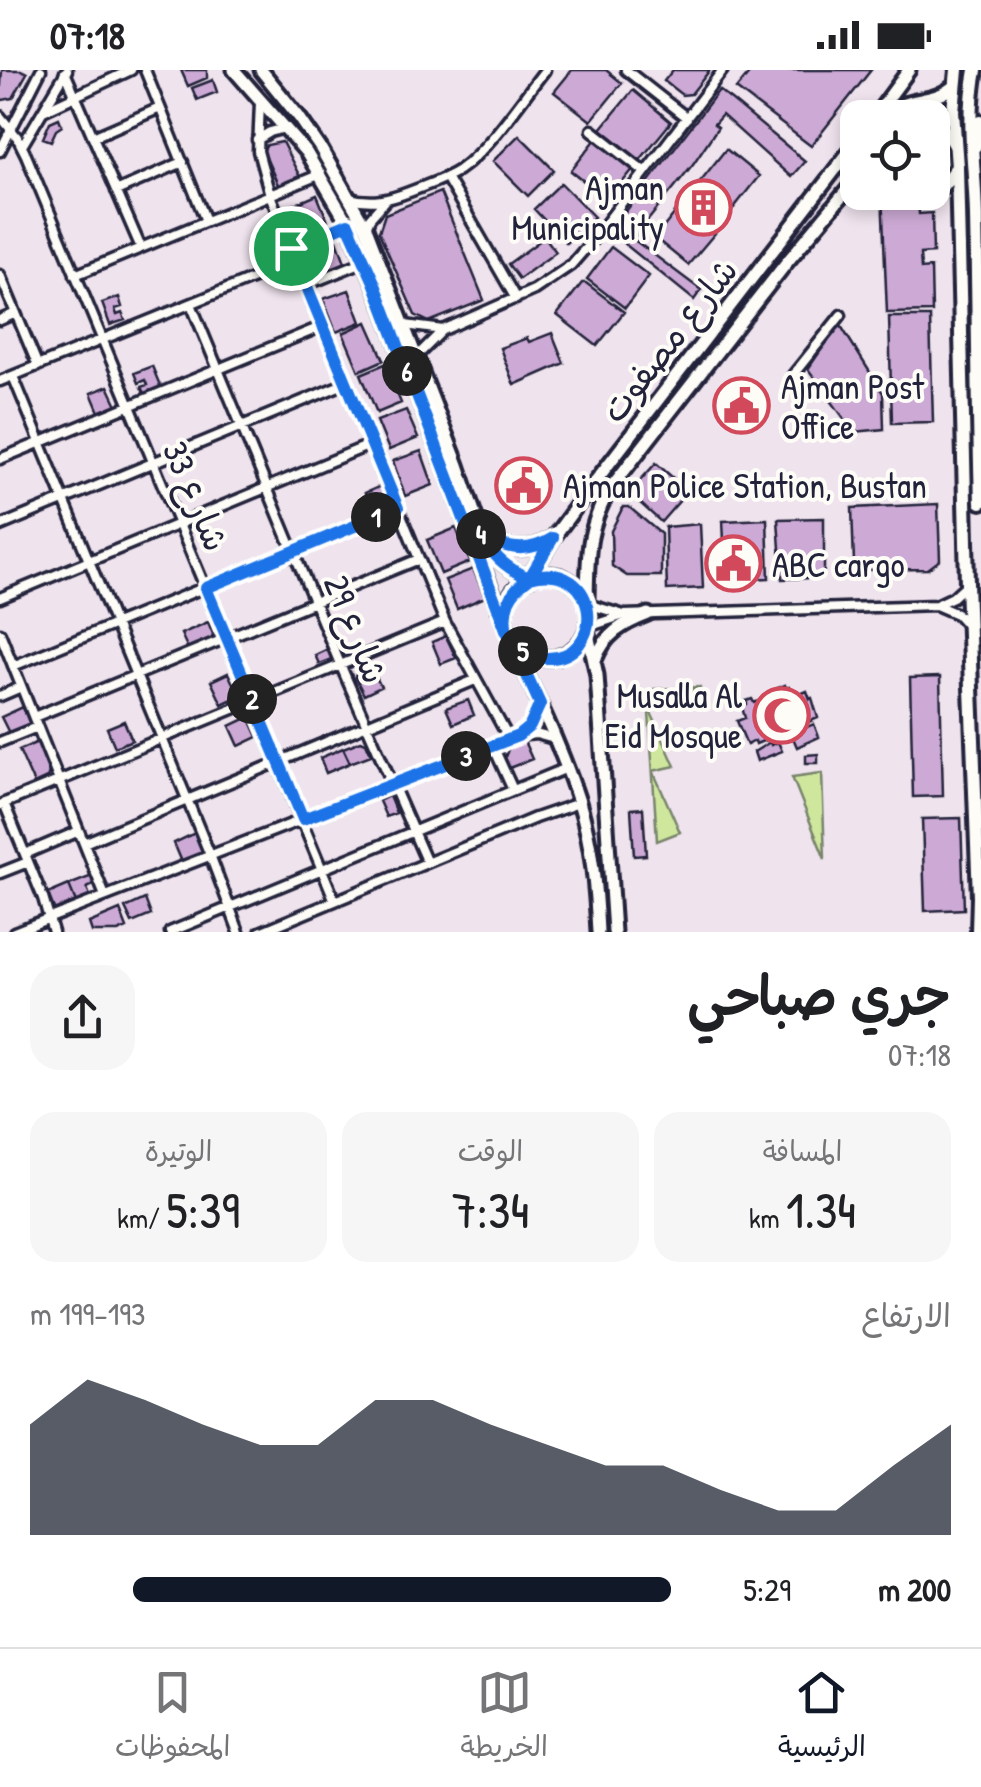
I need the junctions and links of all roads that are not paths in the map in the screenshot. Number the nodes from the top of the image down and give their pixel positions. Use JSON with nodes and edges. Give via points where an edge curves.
{"nodes":[{"id":1,"x":42,"y":70,"type":"edge"},
{"id":2,"x":131,"y":70,"type":"edge"},
{"id":3,"x":145,"y":70,"type":"edge"},
{"id":4,"x":234,"y":70,"type":"edge"},
{"id":5,"x":545,"y":70,"type":"edge"},
{"id":6,"x":626,"y":70,"type":"edge"},
{"id":7,"x":723,"y":70,"type":"edge"},
{"id":8,"x":908,"y":70,"type":"edge"},
{"id":9,"x":976,"y":70,"type":"edge"},
{"id":10,"x":66,"y":71,"type":"edge"},
{"id":11,"x":262,"y":72,"type":"edge"},
{"id":12,"x":956,"y":77,"type":"edge"},
{"id":13,"x":250,"y":87,"type":"junction"},
{"id":14,"x":76,"y":96,"type":"junction"},
{"id":15,"x":260,"y":99,"type":"junction"},
{"id":16,"x":889,"y":100,"type":"edge"},
{"id":17,"x":916,"y":100,"type":"edge"},
{"id":18,"x":160,"y":108,"type":"junction"},
{"id":19,"x":43,"y":111,"type":"junction"},
{"id":20,"x":0,"y":116,"type":"edge"},
{"id":21,"x":687,"y":118,"type":"junction"},
{"id":22,"x":981,"y":122,"type":"edge"},
{"id":23,"x":287,"y":127,"type":"junction"},
{"id":24,"x":11,"y":128,"type":"junction"},
{"id":25,"x":592,"y":130,"type":"dead end"},
{"id":26,"x":93,"y":137,"type":"junction"},
{"id":27,"x":950,"y":138,"type":"edge"},
{"id":28,"x":258,"y":140,"type":"junction"},
{"id":29,"x":22,"y":146,"type":"junction"},
{"id":30,"x":956,"y":146,"type":"junction"},
{"id":31,"x":0,"y":151,"type":"edge"},
{"id":32,"x":182,"y":162,"type":"junction"},
{"id":33,"x":840,"y":162,"type":"edge"},
{"id":34,"x":973,"y":163,"type":"junction"},
{"id":35,"x":957,"y":167,"type":"junction"},
{"id":36,"x":645,"y":172,"type":"junction"},
{"id":37,"x":320,"y":174,"type":"junction"},
{"id":38,"x":950,"y":176,"type":"edge"},
{"id":39,"x":446,"y":177,"type":"junction"},
{"id":40,"x":116,"y":191,"type":"junction"},
{"id":41,"x":270,"y":195,"type":"junction"},
{"id":42,"x":350,"y":198,"type":"junction"},
{"id":43,"x":840,"y":199,"type":"edge"},
{"id":44,"x":384,"y":202,"type":"junction"},
{"id":45,"x":206,"y":221,"type":"junction"},
{"id":46,"x":348,"y":224,"type":"junction"},
{"id":47,"x":366,"y":228,"type":"junction"},
{"id":48,"x":786,"y":233,"type":"junction"},
{"id":49,"x":141,"y":248,"type":"junction"},
{"id":50,"x":291,"y":248,"type":"junction"},
{"id":51,"x":296,"y":261,"type":"junction"},
{"id":52,"x":365,"y":261,"type":"junction"},
{"id":53,"x":787,"y":262,"type":"junction"},
{"id":54,"x":75,"y":275,"type":"junction"},
{"id":55,"x":0,"y":276,"type":"edge"},
{"id":56,"x":306,"y":285,"type":"junction"},
{"id":57,"x":516,"y":299,"type":"junction"},
{"id":58,"x":191,"y":304,"type":"junction"},
{"id":59,"x":16,"y":313,"type":"junction"},
{"id":60,"x":841,"y":316,"type":"dead end"},
{"id":61,"x":0,"y":320,"type":"edge"},
{"id":62,"x":405,"y":325,"type":"junction"},
{"id":63,"x":323,"y":326,"type":"junction"},
{"id":64,"x":443,"y":330,"type":"junction"},
{"id":65,"x":102,"y":340,"type":"junction"},
{"id":66,"x":417,"y":356,"type":"junction"},
{"id":67,"x":980,"y":356,"type":"edge"},
{"id":68,"x":38,"y":366,"type":"junction"},
{"id":69,"x":218,"y":369,"type":"junction"},
{"id":70,"x":792,"y":375,"type":"dead end"},
{"id":71,"x":13,"y":376,"type":"junction"},
{"id":72,"x":0,"y":382,"type":"edge"},
{"id":73,"x":346,"y":383,"type":"junction"},
{"id":74,"x":980,"y":387,"type":"edge"},
{"id":75,"x":129,"y":406,"type":"junction"},
{"id":76,"x":242,"y":426,"type":"junction"},
{"id":77,"x":980,"y":438,"type":"edge"},
{"id":78,"x":40,"y":442,"type":"junction"},
{"id":79,"x":372,"y":444,"type":"junction"},
{"id":80,"x":0,"y":459,"type":"edge"},
{"id":81,"x":153,"y":463,"type":"junction"},
{"id":82,"x":267,"y":486,"type":"junction"},
{"id":83,"x":64,"y":500,"type":"junction"},
{"id":84,"x":981,"y":502,"type":"edge"},
{"id":85,"x":398,"y":508,"type":"junction"},
{"id":86,"x":178,"y":524,"type":"junction"},
{"id":87,"x":0,"y":526,"type":"edge"},
{"id":88,"x":480,"y":530,"type":"junction"},
{"id":89,"x":553,"y":538,"type":"junction"},
{"id":90,"x":294,"y":551,"type":"junction"},
{"id":91,"x":89,"y":560,"type":"junction"},
{"id":92,"x":419,"y":560,"type":"junction"},
{"id":93,"x":530,"y":578,"type":"junction"},
{"id":94,"x":967,"y":583,"type":"junction"},
{"id":95,"x":206,"y":588,"type":"junction"},
{"id":96,"x":0,"y":598,"type":"edge"},
{"id":97,"x":315,"y":602,"type":"junction"},
{"id":98,"x":587,"y":603,"type":"junction"},
{"id":99,"x":936,"y":605,"type":"junction"},
{"id":100,"x":648,"y":614,"type":"junction"},
{"id":101,"x":624,"y":615,"type":"junction"},
{"id":102,"x":445,"y":622,"type":"junction"},
{"id":103,"x":115,"y":624,"type":"junction"},
{"id":104,"x":505,"y":624,"type":"junction"},
{"id":105,"x":968,"y":626,"type":"junction"},
{"id":106,"x":587,"y":629,"type":"junction"},
{"id":107,"x":0,"y":634,"type":"edge"},
{"id":108,"x":226,"y":638,"type":"junction"},
{"id":109,"x":510,"y":638,"type":"junction"},
{"id":110,"x":594,"y":660,"type":"junction"},
{"id":111,"x":340,"y":664,"type":"junction"},
{"id":112,"x":13,"y":666,"type":"junction"},
{"id":113,"x":136,"y":676,"type":"junction"},
{"id":114,"x":476,"y":680,"type":"junction"},
{"id":115,"x":21,"y":687,"type":"junction"},
{"id":116,"x":0,"y":696,"type":"edge"},
{"id":117,"x":253,"y":701,"type":"junction"},
{"id":118,"x":540,"y":704,"type":"junction"},
{"id":119,"x":36,"y":722,"type":"junction"},
{"id":120,"x":366,"y":726,"type":"junction"},
{"id":121,"x":162,"y":738,"type":"junction"},
{"id":122,"x":513,"y":738,"type":"junction"},
{"id":123,"x":554,"y":738,"type":"junction"},
{"id":124,"x":0,"y":742,"type":"edge"},
{"id":125,"x":493,"y":746,"type":"junction"},
{"id":126,"x":279,"y":762,"type":"junction"},
{"id":127,"x":566,"y":768,"type":"junction"},
{"id":128,"x":59,"y":780,"type":"junction"},
{"id":129,"x":392,"y":785,"type":"junction"},
{"id":130,"x":513,"y":790,"type":"junction"},
{"id":131,"x":187,"y":800,"type":"junction"},
{"id":132,"x":579,"y":803,"type":"junction"},
{"id":133,"x":2,"y":804,"type":"edge"},
{"id":134,"x":303,"y":819,"type":"junction"},
{"id":135,"x":79,"y":831,"type":"junction"},
{"id":136,"x":413,"y":832,"type":"junction"},
{"id":137,"x":84,"y":843,"type":"junction"},
{"id":138,"x":210,"y":856,"type":"junction"},
{"id":139,"x":26,"y":858,"type":"junction"},
{"id":140,"x":427,"y":863,"type":"junction"},
{"id":141,"x":322,"y":869,"type":"junction"},
{"id":142,"x":0,"y":873,"type":"edge"},
{"id":143,"x":105,"y":896,"type":"junction"},
{"id":144,"x":336,"y":901,"type":"junction"},
{"id":145,"x":229,"y":908,"type":"junction"},
{"id":146,"x":50,"y":918,"type":"junction"},
{"id":147,"x":14,"y":932,"type":"edge"},
{"id":148,"x":54,"y":932,"type":"edge"},
{"id":149,"x":170,"y":932,"type":"edge"},
{"id":150,"x":239,"y":932,"type":"edge"},
{"id":151,"x":260,"y":932,"type":"edge"},
{"id":152,"x":598,"y":932,"type":"edge"},
{"id":153,"x":614,"y":932,"type":"edge"},
{"id":154,"x":978,"y":932,"type":"edge"}],
"edges":[{"from":1,"to":24,"type":"street"},
{"from":2,"to":14,"type":"street"},
{"from":3,"to":18,"type":"street"},
{"from":4,"to":13,"type":"street"},
{"from":5,"to":39,"type":"street","via":[[476,155]]},
{"from":6,"to":21,"type":"street"},
{"from":7,"to":21,"type":"street"},
{"from":8,"to":16,"type":"street"},
{"from":9,"to":34,"type":"main road"},
{"from":10,"to":14,"type":"street"},
{"from":10,"to":19,"type":"street"},
{"from":11,"to":13,"type":"street","via":[[263,83]]},
{"from":11,"to":42,"type":"street"},
{"from":12,"to":17,"type":"street","via":[[940,95]]},
{"from":12,"to":30,"type":"main road"},
{"from":13,"to":15,"type":"street"},
{"from":14,"to":19,"type":"street"},
{"from":14,"to":26,"type":"street"},
{"from":15,"to":23,"type":"street"},
{"from":15,"to":28,"type":"street"},
{"from":18,"to":26,"type":"street"},
{"from":18,"to":32,"type":"street"},
{"from":19,"to":29,"type":"street"},
{"from":20,"to":24,"type":"street","name":"شارع 33"},
{"from":21,"to":36,"type":"street"},
{"from":22,"to":34,"type":"main road"},
{"from":23,"to":28,"type":"street"},
{"from":23,"to":37,"type":"street"},
{"from":24,"to":29,"type":"street","name":"شارع 33"},
{"from":24,"to":31,"type":"street"},
{"from":25,"to":36,"type":"street"},
{"from":26,"to":40,"type":"street"},
{"from":27,"to":30,"type":"street"},
{"from":28,"to":41,"type":"street"},
{"from":29,"to":54,"type":"street","name":"شارع 33"},
{"from":30,"to":35,"type":"main road"},
{"from":32,"to":40,"type":"street"},
{"from":32,"to":45,"type":"street"},
{"from":33,"to":48,"type":"street","name":"شارع مصفوت"},
{"from":34,"to":67,"type":"main road"},
{"from":35,"to":38,"type":"main road"},
{"from":35,"to":94,"type":"main road"},
{"from":36,"to":57,"type":"street","via":[[570,265]]},
{"from":37,"to":41,"type":"street"},
{"from":37,"to":46,"type":"street"},
{"from":39,"to":44,"type":"street"},
{"from":39,"to":57,"type":"street"},
{"from":40,"to":49,"type":"street"},
{"from":41,"to":45,"type":"street"},
{"from":41,"to":50,"type":"street"},
{"from":42,"to":44,"type":"street"},
{"from":42,"to":47,"type":"street"},
{"from":43,"to":53,"type":"street","name":"شارع مصفوت"},
{"from":44,"to":47,"type":"street"},
{"from":45,"to":49,"type":"street"},
{"from":46,"to":50,"type":"street"},
{"from":46,"to":52,"type":"street"},
{"from":47,"to":62,"type":"street"},
{"from":48,"to":53,"type":"street","via":[[795,239]]},
{"from":48,"to":89,"type":"street","name":"شارع مصفوت"},
{"from":49,"to":54,"type":"street"},
{"from":50,"to":51,"type":"street"},
{"from":51,"to":56,"type":"street"},
{"from":51,"to":58,"type":"street"},
{"from":52,"to":56,"type":"street"},
{"from":52,"to":104,"type":"street"},
{"from":53,"to":98,"type":"street","name":"شارع مصفوت","via":[[598,508],[588,545]]},
{"from":54,"to":65,"type":"street","name":"شارع 33"},
{"from":55,"to":59,"type":"street"},
{"from":56,"to":63,"type":"street"},
{"from":57,"to":64,"type":"street"},
{"from":58,"to":65,"type":"street"},
{"from":58,"to":69,"type":"street","name":"شارع 29"},
{"from":59,"to":61,"type":"street"},
{"from":59,"to":68,"type":"street"},
{"from":60,"to":70,"type":"street"},
{"from":62,"to":64,"type":"street"},
{"from":62,"to":66,"type":"street"},
{"from":63,"to":69,"type":"street"},
{"from":63,"to":73,"type":"street"},
{"from":64,"to":66,"type":"street"},
{"from":65,"to":68,"type":"street"},
{"from":65,"to":75,"type":"street","name":"شارع 33"},
{"from":66,"to":88,"type":"street"},
{"from":67,"to":74,"type":"main road"},
{"from":68,"to":71,"type":"street"},
{"from":69,"to":75,"type":"street"},
{"from":69,"to":76,"type":"street","name":"شارع 29"},
{"from":71,"to":72,"type":"street"},
{"from":71,"to":78,"type":"street"},
{"from":73,"to":76,"type":"street"},
{"from":73,"to":79,"type":"street"},
{"from":74,"to":77,"type":"main road"},
{"from":75,"to":78,"type":"street"},
{"from":75,"to":81,"type":"street","name":"شارع 33"},
{"from":76,"to":81,"type":"street"},
{"from":76,"to":82,"type":"street","name":"شارع 29"},
{"from":77,"to":84,"type":"main road"},
{"from":78,"to":80,"type":"street"},
{"from":78,"to":83,"type":"street"},
{"from":79,"to":82,"type":"street"},
{"from":79,"to":85,"type":"street"},
{"from":81,"to":83,"type":"street"},
{"from":81,"to":86,"type":"street","name":"شارع 33"},
{"from":82,"to":86,"type":"street"},
{"from":82,"to":90,"type":"street","name":"شارع 29"},
{"from":83,"to":87,"type":"street"},
{"from":83,"to":91,"type":"street"},
{"from":85,"to":90,"type":"street"},
{"from":85,"to":92,"type":"street"},
{"from":86,"to":91,"type":"street"},
{"from":86,"to":95,"type":"street","name":"شارع 33"},
{"from":88,"to":89,"type":"street","via":[[509,548],[532,548]]},
{"from":88,"to":93,"type":"street","via":[[499,560]]},
{"from":89,"to":93,"type":"street","name":"شارع مصفوت"},
{"from":90,"to":95,"type":"street"},
{"from":90,"to":97,"type":"street","name":"شارع 29"},
{"from":91,"to":96,"type":"street"},
{"from":91,"to":103,"type":"street"},
{"from":92,"to":97,"type":"street"},
{"from":92,"to":102,"type":"street"},
{"from":93,"to":98,"type":"street","via":[[564,578]]},
{"from":93,"to":104,"type":"street","via":[[509,597]]},
{"from":94,"to":99,"type":"street"},
{"from":94,"to":105,"type":"main road"},
{"from":95,"to":103,"type":"street"},
{"from":95,"to":108,"type":"street","name":"شارع 33"},
{"from":97,"to":108,"type":"street"},
{"from":97,"to":111,"type":"street","name":"شارع 29"},
{"from":98,"to":101,"type":"street"},
{"from":98,"to":106,"type":"street"},
{"from":99,"to":100,"type":"street"},
{"from":99,"to":105,"type":"street"},
{"from":100,"to":101,"type":"street"},
{"from":100,"to":110,"type":"street","via":[[611,633]]},
{"from":101,"to":106,"type":"street"},
{"from":102,"to":111,"type":"street"},
{"from":102,"to":114,"type":"street"},
{"from":103,"to":112,"type":"street"},
{"from":103,"to":113,"type":"street"},
{"from":104,"to":109,"type":"street"},
{"from":105,"to":154,"type":"main road"},
{"from":106,"to":109,"type":"street","via":[[573,650],[551,658],[528,654]]},
{"from":106,"to":110,"type":"street"},
{"from":107,"to":112,"type":"street"},
{"from":108,"to":113,"type":"street"},
{"from":108,"to":117,"type":"street","name":"شارع 33"},
{"from":109,"to":118,"type":"street"},
{"from":110,"to":153,"type":"street"},
{"from":111,"to":117,"type":"street"},
{"from":111,"to":120,"type":"street","name":"شارع 29"},
{"from":112,"to":115,"type":"street"},
{"from":113,"to":119,"type":"street"},
{"from":113,"to":121,"type":"street"},
{"from":114,"to":120,"type":"street"},
{"from":114,"to":122,"type":"street"},
{"from":115,"to":116,"type":"street"},
{"from":115,"to":119,"type":"street"},
{"from":117,"to":121,"type":"street"},
{"from":117,"to":126,"type":"street","name":"شارع 33"},
{"from":118,"to":122,"type":"street","via":[[530,726]]},
{"from":118,"to":123,"type":"street"},
{"from":119,"to":124,"type":"street"},
{"from":119,"to":128,"type":"street"},
{"from":120,"to":126,"type":"street"},
{"from":120,"to":129,"type":"street","name":"شارع 29"},
{"from":121,"to":128,"type":"street"},
{"from":121,"to":131,"type":"street"},
{"from":122,"to":123,"type":"street"},
{"from":122,"to":125,"type":"street"},
{"from":123,"to":127,"type":"street"},
{"from":125,"to":129,"type":"street"},
{"from":125,"to":130,"type":"street"},
{"from":126,"to":131,"type":"street"},
{"from":126,"to":134,"type":"street","name":"شارع 33"},
{"from":127,"to":130,"type":"street"},
{"from":127,"to":132,"type":"street"},
{"from":128,"to":133,"type":"street"},
{"from":128,"to":135,"type":"street"},
{"from":129,"to":134,"type":"street"},
{"from":129,"to":136,"type":"street","name":"شارع 29"},
{"from":130,"to":136,"type":"street"},
{"from":131,"to":137,"type":"street"},
{"from":131,"to":138,"type":"street"},
{"from":132,"to":140,"type":"street"},
{"from":132,"to":152,"type":"street"},
{"from":133,"to":139,"type":"street"},
{"from":134,"to":138,"type":"street"},
{"from":134,"to":141,"type":"street","name":"شارع 33"},
{"from":135,"to":137,"type":"street"},
{"from":135,"to":139,"type":"street"},
{"from":136,"to":140,"type":"street","name":"شارع 29"},
{"from":136,"to":141,"type":"street"},
{"from":137,"to":143,"type":"street"},
{"from":138,"to":143,"type":"street"},
{"from":138,"to":145,"type":"street"},
{"from":139,"to":142,"type":"street"},
{"from":139,"to":146,"type":"street"},
{"from":140,"to":144,"type":"street"},
{"from":141,"to":144,"type":"street","name":"شارع 33"},
{"from":141,"to":145,"type":"street"},
{"from":143,"to":146,"type":"street"},
{"from":144,"to":151,"type":"street"},
{"from":145,"to":149,"type":"street"},
{"from":145,"to":150,"type":"street"},
{"from":146,"to":147,"type":"street"},
{"from":146,"to":148,"type":"street"}]}
